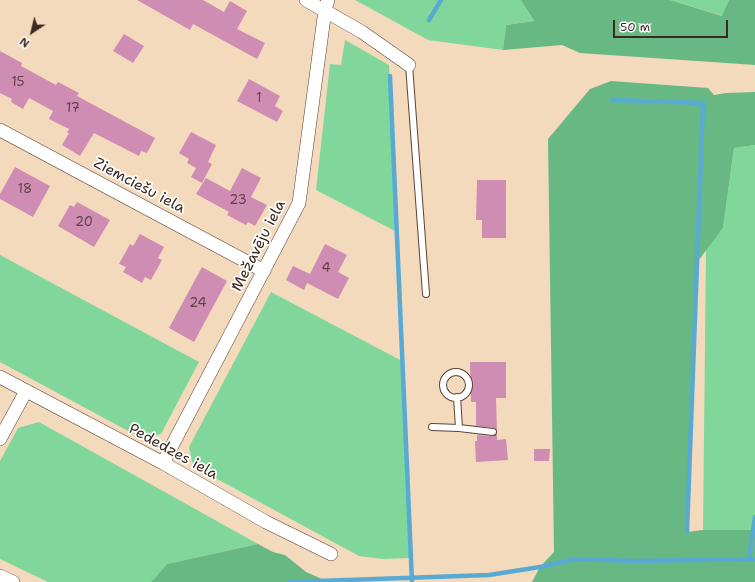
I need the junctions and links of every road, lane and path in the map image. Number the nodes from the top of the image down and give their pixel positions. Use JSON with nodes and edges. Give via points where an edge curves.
{"nodes":[{"id":1,"x":306,"y":0,"type":"edge"},
{"id":2,"x":327,"y":5,"type":"edge"},
{"id":3,"x":409,"y":65,"type":"joint"},
{"id":4,"x":0,"y":130,"type":"edge"},
{"id":5,"x":264,"y":271,"type":"junction"},
{"id":6,"x":426,"y":294,"type":"dead end"},
{"id":7,"x":0,"y":377,"type":"edge"},
{"id":8,"x":26,"y":391,"type":"junction"},
{"id":9,"x":457,"y":397,"type":"junction"},
{"id":10,"x":432,"y":427,"type":"dead end"},
{"id":11,"x":459,"y":428,"type":"junction"},
{"id":12,"x":493,"y":432,"type":"dead end"},
{"id":13,"x":0,"y":439,"type":"edge"},
{"id":14,"x":163,"y":463,"type":"junction"},
{"id":15,"x":331,"y":554,"type":"dead end"},
{"id":16,"x":0,"y":576,"type":"edge"},
{"id":17,"x":13,"y":582,"type":"edge"}],
"edges":[{"from":1,"to":2,"type":"street"},
{"from":2,"to":3,"type":"street"},
{"from":2,"to":5,"type":"street","name":"Mežavēju iela","via":[[299,203]]},
{"from":3,"to":6,"type":"lane"},
{"from":4,"to":5,"type":"street","name":"Ziemciešu iela"},
{"from":5,"to":14,"type":"street","name":"Mežavēju iela"},
{"from":7,"to":8,"type":"street","name":"Pededzes iela"},
{"from":8,"to":13,"type":"street"},
{"from":8,"to":14,"type":"street","name":"Pededzes iela"},
{"from":9,"to":9,"type":"lane","via":[[466,392],[469,383],[463,374],[455,372],[445,377],[443,385],[446,394]]},
{"from":9,"to":11,"type":"lane"},
{"from":10,"to":11,"type":"lane"},
{"from":11,"to":12,"type":"lane"},
{"from":14,"to":15,"type":"street","name":"Pededzes iela","via":[[266,522]]},
{"from":16,"to":17,"type":"street"}]}
